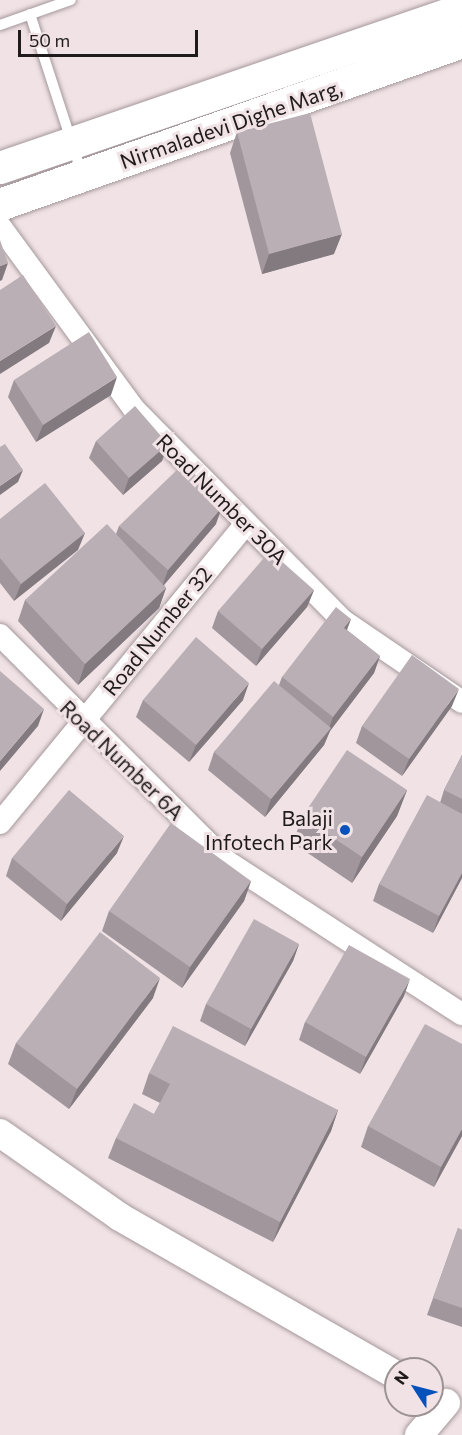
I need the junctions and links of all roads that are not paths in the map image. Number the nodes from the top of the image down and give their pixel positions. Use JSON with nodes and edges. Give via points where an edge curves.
{"nodes":[{"id":1,"x":71,"y":0,"type":"edge"},
{"id":2,"x":462,"y":10,"type":"edge"},
{"id":3,"x":30,"y":14,"type":"junction"},
{"id":4,"x":0,"y":25,"type":"edge"},
{"id":5,"x":462,"y":42,"type":"edge"},
{"id":6,"x":72,"y":145,"type":"junction"},
{"id":7,"x":0,"y":168,"type":"edge"},
{"id":8,"x":82,"y":176,"type":"junction"},
{"id":9,"x":0,"y":205,"type":"edge"},
{"id":10,"x":0,"y":226,"type":"edge"},
{"id":11,"x":246,"y":523,"type":"junction"},
{"id":12,"x":0,"y":635,"type":"edge"},
{"id":13,"x":462,"y":702,"type":"edge"},
{"id":14,"x":82,"y":723,"type":"junction"},
{"id":15,"x":0,"y":823,"type":"edge"},
{"id":16,"x":462,"y":1014,"type":"edge"},
{"id":17,"x":0,"y":1133,"type":"edge"},
{"id":18,"x":384,"y":1368,"type":"edge"},
{"id":19,"x":447,"y":1402,"type":"edge"},
{"id":20,"x":419,"y":1435,"type":"edge"}],
"edges":[{"from":1,"to":3,"type":"lane"},
{"from":2,"to":6,"type":"main road","name":"Nirmaladevi Dighe Marg,"},
{"from":3,"to":4,"type":"lane"},
{"from":3,"to":6,"type":"lane"},
{"from":5,"to":8,"type":"main road","name":"Nirmaladevi Dighe Marg,"},
{"from":6,"to":7,"type":"main road","name":"Nirmaladevi Dighe Marg,"},
{"from":6,"to":8,"type":"lane"},
{"from":8,"to":9,"type":"main road","name":"Nirmaladevi Dighe Marg,"},
{"from":10,"to":11,"type":"street","name":"Road Number 30A","via":[[134,409]]},
{"from":11,"to":13,"type":"street","name":"Road Number 30A","via":[[342,620]]},
{"from":11,"to":14,"type":"street","name":"Road Number 32"},
{"from":12,"to":14,"type":"street","name":"Road Number 6A"},
{"from":14,"to":15,"type":"street","name":"Road Number 32"},
{"from":14,"to":16,"type":"street","name":"Road Number 6A","via":[[226,861]]},
{"from":17,"to":18,"type":"street","via":[[120,1217]]},
{"from":19,"to":20,"type":"street"}]}
